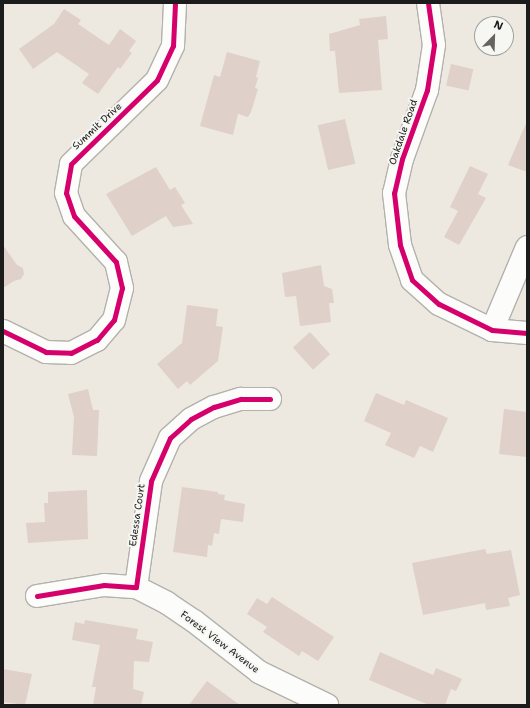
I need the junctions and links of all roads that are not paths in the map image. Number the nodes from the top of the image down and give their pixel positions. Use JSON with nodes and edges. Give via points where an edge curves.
{"nodes":[{"id":1,"x":175,"y":3,"type":"edge"},
{"id":2,"x":428,"y":3,"type":"edge"},
{"id":3,"x":527,"y":247,"type":"edge"},
{"id":4,"x":3,"y":330,"type":"edge"},
{"id":5,"x":492,"y":330,"type":"junction"},
{"id":6,"x":527,"y":333,"type":"edge"},
{"id":7,"x":270,"y":399,"type":"dead end"},
{"id":8,"x":136,"y":586,"type":"junction"},
{"id":9,"x":37,"y":596,"type":"dead end"},
{"id":10,"x":327,"y":705,"type":"edge"}],
"edges":[{"from":1,"to":4,"type":"street","name":"Summit Drive","via":[[173,46],[157,80],[71,164],[66,193],[74,216],[116,262],[122,288],[114,320],[97,340],[71,353],[46,352]]},
{"from":2,"to":5,"type":"street","name":"Oakdale Road","via":[[434,46],[427,90],[402,159],[394,193],[400,245],[412,280],[439,304]]},
{"from":3,"to":5,"type":"street"},
{"from":5,"to":6,"type":"street","name":"Oakdale Road"},
{"from":7,"to":8,"type":"street","name":"Edessa Court","via":[[241,399],[214,407],[191,419],[170,438],[150,481]]},
{"from":8,"to":9,"type":"street","via":[[104,585]]},
{"from":8,"to":10,"type":"street","name":"Forest View Avenue","via":[[189,617],[259,672]]}]}
